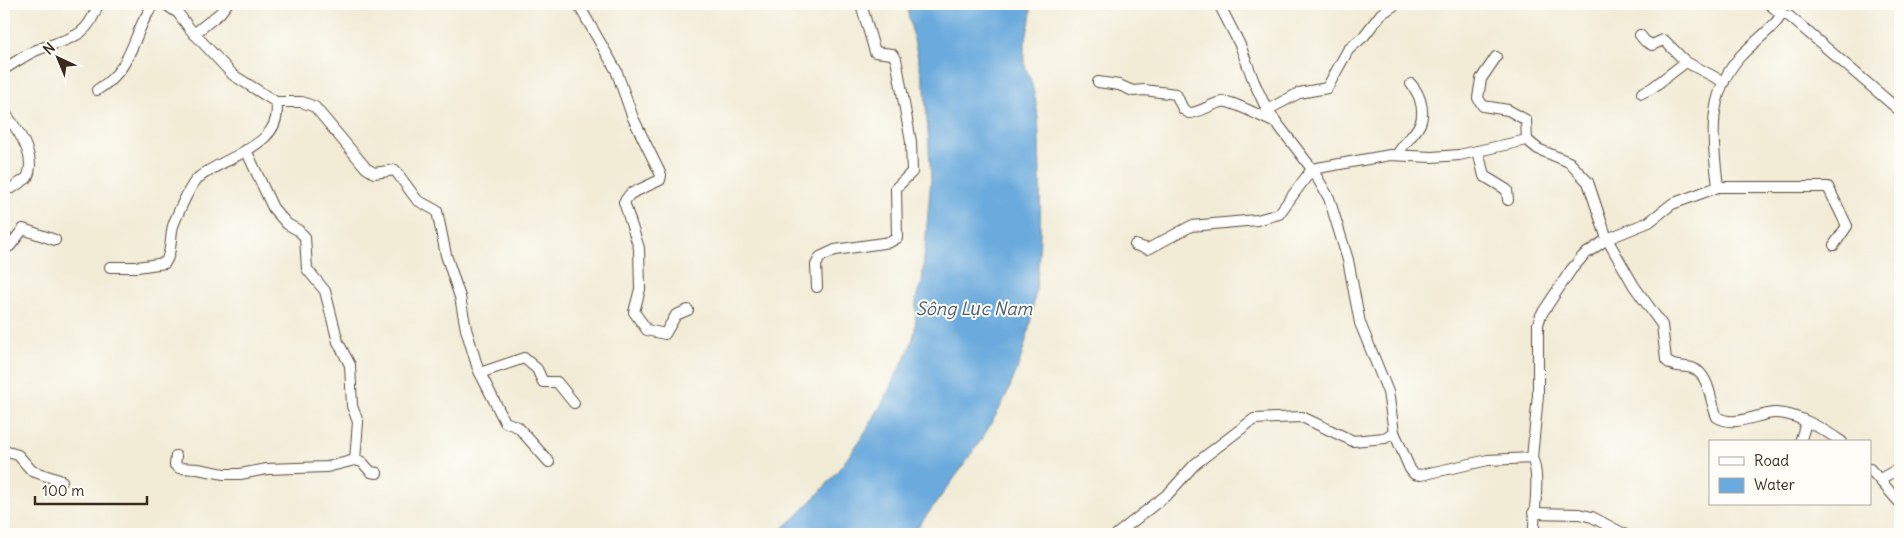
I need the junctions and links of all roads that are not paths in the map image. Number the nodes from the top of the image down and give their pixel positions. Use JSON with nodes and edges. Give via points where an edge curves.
{"nodes":[{"id":1,"x":98,"y":4,"type":"edge"},
{"id":2,"x":153,"y":4,"type":"edge"},
{"id":3,"x":165,"y":4,"type":"edge"},
{"id":4,"x":227,"y":4,"type":"edge"},
{"id":5,"x":578,"y":4,"type":"edge"},
{"id":6,"x":861,"y":4,"type":"edge"},
{"id":7,"x":1219,"y":4,"type":"edge"},
{"id":8,"x":1396,"y":4,"type":"edge"},
{"id":9,"x":1769,"y":4,"type":"edge"},
{"id":10,"x":1780,"y":8,"type":"edge"},
{"id":11,"x":194,"y":34,"type":"junction"},
{"id":12,"x":1640,"y":35,"type":"dead end"},
{"id":13,"x":1496,"y":57,"type":"dead end"},
{"id":14,"x":1686,"y":62,"type":"junction"},
{"id":15,"x":4,"y":69,"type":"edge"},
{"id":16,"x":1098,"y":82,"type":"dead end"},
{"id":17,"x":1724,"y":82,"type":"junction"},
{"id":18,"x":1411,"y":84,"type":"dead end"},
{"id":19,"x":97,"y":90,"type":"dead end"},
{"id":20,"x":1642,"y":93,"type":"dead end"},
{"id":21,"x":276,"y":102,"type":"junction"},
{"id":22,"x":1268,"y":110,"type":"junction"},
{"id":23,"x":1900,"y":111,"type":"edge"},
{"id":24,"x":4,"y":112,"type":"edge"},
{"id":25,"x":1276,"y":123,"type":"junction"},
{"id":26,"x":1527,"y":140,"type":"junction"},
{"id":27,"x":246,"y":150,"type":"junction"},
{"id":28,"x":1478,"y":151,"type":"junction"},
{"id":29,"x":1397,"y":155,"type":"junction"},
{"id":30,"x":1312,"y":169,"type":"junction"},
{"id":31,"x":1718,"y":187,"type":"junction"},
{"id":32,"x":12,"y":188,"type":"dead end"},
{"id":33,"x":1508,"y":200,"type":"dead end"},
{"id":34,"x":1607,"y":239,"type":"junction"},
{"id":35,"x":55,"y":240,"type":"dead end"},
{"id":36,"x":1134,"y":245,"type":"dead end"},
{"id":37,"x":1834,"y":245,"type":"dead end"},
{"id":38,"x":4,"y":248,"type":"edge"},
{"id":39,"x":110,"y":267,"type":"dead end"},
{"id":40,"x":816,"y":287,"type":"dead end"},
{"id":41,"x":688,"y":310,"type":"dead end"},
{"id":42,"x":480,"y":374,"type":"junction"},
{"id":43,"x":574,"y":403,"type":"dead end"},
{"id":44,"x":1806,"y":423,"type":"junction"},
{"id":45,"x":1394,"y":432,"type":"junction"},
{"id":46,"x":1801,"y":440,"type":"edge"},
{"id":47,"x":1839,"y":440,"type":"edge"},
{"id":48,"x":4,"y":451,"type":"edge"},
{"id":49,"x":176,"y":456,"type":"dead end"},
{"id":50,"x":1532,"y":458,"type":"junction"},
{"id":51,"x":355,"y":460,"type":"junction"},
{"id":52,"x":549,"y":462,"type":"dead end"},
{"id":53,"x":1900,"y":468,"type":"edge"},
{"id":54,"x":1872,"y":471,"type":"edge"},
{"id":55,"x":377,"y":474,"type":"dead end"},
{"id":56,"x":1880,"y":479,"type":"junction"},
{"id":57,"x":62,"y":482,"type":"dead end"},
{"id":58,"x":1900,"y":503,"type":"edge"},
{"id":59,"x":1533,"y":513,"type":"junction"},
{"id":60,"x":1117,"y":534,"type":"edge"},
{"id":61,"x":1534,"y":534,"type":"edge"},
{"id":62,"x":1624,"y":534,"type":"edge"}],
"edges":[{"from":1,"to":15,"type":"street","via":[[91,22],[78,35],[36,50]]},
{"from":2,"to":19,"type":"street","via":[[135,44],[128,52],[124,67]]},
{"from":3,"to":11,"type":"street","via":[[174,9]]},
{"from":4,"to":11,"type":"street"},
{"from":5,"to":41,"type":"street","via":[[616,70],[633,118],[661,175],[660,180],[630,194],[624,202],[639,248],[640,289],[634,312],[647,330],[665,334],[676,315]]},
{"from":6,"to":40,"type":"street","via":[[875,52],[892,54],[896,59],[910,134],[912,172],[896,188],[897,238],[890,242],[835,250],[820,257],[816,265]]},
{"from":7,"to":22,"type":"street"},
{"from":8,"to":22,"type":"street","via":[[1381,14],[1348,50],[1327,88],[1299,93]]},
{"from":9,"to":10,"type":"street"},
{"from":10,"to":17,"type":"street","via":[[1777,21],[1737,59]]},
{"from":10,"to":23,"type":"street"},
{"from":11,"to":21,"type":"street","via":[[233,75]]},
{"from":12,"to":14,"type":"street","via":[[1652,45],[1665,41]]},
{"from":13,"to":26,"type":"street","via":[[1481,79],[1478,98],[1483,106],[1508,110],[1522,117],[1527,124]]},
{"from":14,"to":17,"type":"street"},
{"from":14,"to":20,"type":"street"},
{"from":16,"to":25,"type":"street","via":[[1133,91],[1176,94],[1188,113],[1221,102],[1232,102]]},
{"from":17,"to":31,"type":"street","via":[[1713,118]]},
{"from":18,"to":29,"type":"street","via":[[1421,97],[1419,124]]},
{"from":21,"to":27,"type":"street","via":[[278,120],[273,129]]},
{"from":21,"to":42,"type":"street","via":[[302,102],[315,107],[366,168],[374,173],[395,170],[417,200],[437,212]]},
{"from":22,"to":25,"type":"street"},
{"from":24,"to":32,"type":"street","via":[[23,140],[30,164],[27,178]]},
{"from":25,"to":30,"type":"street"},
{"from":26,"to":28,"type":"street"},
{"from":26,"to":34,"type":"street","via":[[1538,149],[1569,162],[1583,174],[1591,186]]},
{"from":27,"to":39,"type":"street","via":[[215,166],[194,182],[174,224],[165,263]]},
{"from":27,"to":51,"type":"street","via":[[272,208],[304,238],[307,269],[325,291],[338,342],[350,364],[352,406],[358,422]]},
{"from":28,"to":29,"type":"street","via":[[1432,157]]},
{"from":28,"to":33,"type":"street","via":[[1484,176],[1507,190]]},
{"from":29,"to":30,"type":"street"},
{"from":30,"to":36,"type":"street","via":[[1284,209],[1273,216],[1191,226],[1148,249]]},
{"from":30,"to":45,"type":"street","via":[[1329,198],[1337,221],[1360,323],[1388,392]]},
{"from":31,"to":34,"type":"street","via":[[1672,204],[1650,222]]},
{"from":31,"to":37,"type":"street","via":[[1828,187],[1847,226]]},
{"from":34,"to":44,"type":"street","via":[[1634,286],[1662,325],[1668,361],[1699,372],[1717,417],[1730,421],[1779,413]]},
{"from":34,"to":50,"type":"street","via":[[1575,264],[1538,324],[1538,395]]},
{"from":35,"to":38,"type":"street","via":[[23,229],[10,246]]},
{"from":42,"to":43,"type":"street","via":[[524,358],[537,370],[543,382],[558,382]]},
{"from":42,"to":52,"type":"street","via":[[504,422],[518,427]]},
{"from":44,"to":46,"type":"street"},
{"from":44,"to":47,"type":"street","via":[[1817,425]]},
{"from":45,"to":50,"type":"street","via":[[1410,469],[1417,476],[1488,460]]},
{"from":45,"to":60,"type":"street","via":[[1385,438],[1353,441],[1302,418],[1254,419],[1195,464],[1168,493]]},
{"from":48,"to":57,"type":"street","via":[[18,454],[32,471]]},
{"from":49,"to":51,"type":"street","via":[[175,465],[179,468],[224,474],[327,467]]},
{"from":50,"to":59,"type":"street","via":[[1537,477]]},
{"from":51,"to":55,"type":"street"},
{"from":53,"to":56,"type":"street"},
{"from":54,"to":56,"type":"street"},
{"from":56,"to":58,"type":"street"},
{"from":59,"to":61,"type":"street"},
{"from":59,"to":62,"type":"street","via":[[1579,514],[1592,517]]}]}
